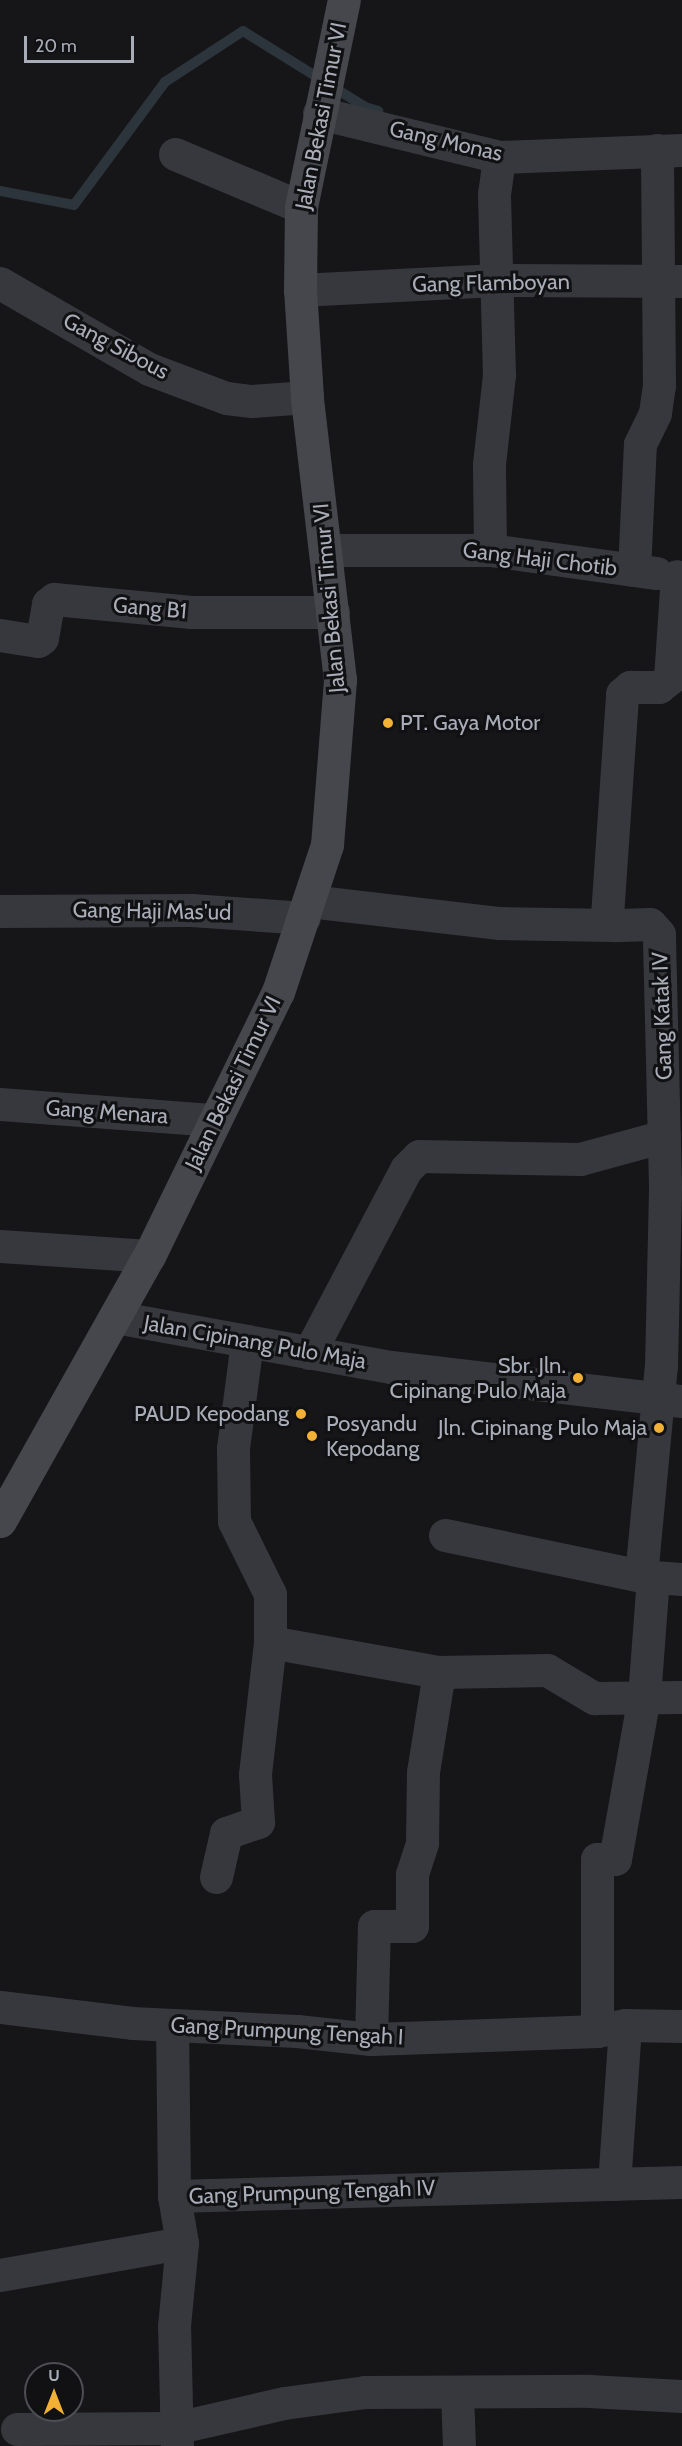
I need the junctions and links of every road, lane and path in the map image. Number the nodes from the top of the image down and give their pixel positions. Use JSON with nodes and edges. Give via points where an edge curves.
{"nodes":[{"id":1,"x":344,"y":0,"type":"edge"},
{"id":2,"x":320,"y":111,"type":"junction"},
{"id":3,"x":670,"y":150,"type":"edge"},
{"id":4,"x":175,"y":153,"type":"dead end"},
{"id":5,"x":499,"y":157,"type":"junction"},
{"id":6,"x":301,"y":207,"type":"junction"},
{"id":7,"x":496,"y":280,"type":"junction"},
{"id":8,"x":671,"y":281,"type":"edge"},
{"id":9,"x":0,"y":283,"type":"edge"},
{"id":10,"x":300,"y":290,"type":"junction"},
{"id":11,"x":307,"y":397,"type":"junction"},
{"id":12,"x":326,"y":550,"type":"junction"},
{"id":13,"x":490,"y":550,"type":"junction"},
{"id":14,"x":634,"y":570,"type":"junction"},
{"id":15,"x":680,"y":577,"type":"edge"},
{"id":16,"x":333,"y":612,"type":"junction"},
{"id":17,"x":0,"y":635,"type":"edge"},
{"id":18,"x":307,"y":910,"type":"junction"},
{"id":19,"x":0,"y":911,"type":"edge"},
{"id":20,"x":613,"y":925,"type":"junction"},
{"id":21,"x":671,"y":994,"type":"edge"},
{"id":22,"x":0,"y":1104,"type":"edge"},
{"id":23,"x":214,"y":1120,"type":"junction"},
{"id":24,"x":664,"y":1136,"type":"junction"},
{"id":25,"x":0,"y":1246,"type":"edge"},
{"id":26,"x":149,"y":1256,"type":"junction"},
{"id":27,"x":115,"y":1317,"type":"junction"},
{"id":28,"x":247,"y":1341,"type":"junction"},
{"id":29,"x":309,"y":1353,"type":"junction"},
{"id":30,"x":671,"y":1399,"type":"edge"},
{"id":31,"x":0,"y":1521,"type":"edge"},
{"id":32,"x":445,"y":1535,"type":"dead end"},
{"id":33,"x":659,"y":1577,"type":"edge"},
{"id":34,"x":270,"y":1642,"type":"junction"},
{"id":35,"x":439,"y":1672,"type":"junction"},
{"id":36,"x":644,"y":1697,"type":"junction"},
{"id":37,"x":682,"y":1697,"type":"edge"},
{"id":38,"x":216,"y":1877,"type":"dead end"},
{"id":39,"x":0,"y":2007,"type":"edge"},
{"id":40,"x":172,"y":2025,"type":"junction"},
{"id":41,"x":682,"y":2026,"type":"edge"},
{"id":42,"x":611,"y":2028,"type":"junction"},
{"id":43,"x":371,"y":2039,"type":"junction"},
{"id":44,"x":682,"y":2182,"type":"edge"},
{"id":45,"x":614,"y":2184,"type":"junction"},
{"id":46,"x":174,"y":2196,"type":"junction"},
{"id":47,"x":182,"y":2243,"type":"junction"},
{"id":48,"x":0,"y":2275,"type":"edge"},
{"id":49,"x":457,"y":2392,"type":"junction"},
{"id":50,"x":682,"y":2396,"type":"edge"},
{"id":51,"x":17,"y":2429,"type":"dead end"},
{"id":52,"x":176,"y":2437,"type":"edge"},
{"id":53,"x":459,"y":2446,"type":"edge"}],
"edges":[{"from":1,"to":2,"type":"street","name":"Jalan Bekasi Timur VI"},
{"from":2,"to":5,"type":"street","name":"Gang Monas"},
{"from":2,"to":6,"type":"street","name":"Jalan Bekasi Timur VI"},
{"from":3,"to":5,"type":"street","name":"Gang Monas"},
{"from":3,"to":8,"type":"street"},
{"from":4,"to":6,"type":"street"},
{"from":5,"to":7,"type":"street","via":[[494,194]]},
{"from":6,"to":10,"type":"street","name":"Jalan Bekasi Timur VI"},
{"from":7,"to":8,"type":"street","name":"Gang Flamboyan"},
{"from":7,"to":10,"type":"street","name":"Gang Flamboyan"},
{"from":7,"to":13,"type":"street","via":[[499,375],[489,464]]},
{"from":8,"to":14,"type":"street","via":[[654,413],[640,444]]},
{"from":9,"to":11,"type":"street","name":"Gang Sibous","via":[[149,369],[215,394],[252,401]]},
{"from":10,"to":11,"type":"street","name":"Jalan Bekasi Timur VI"},
{"from":11,"to":12,"type":"street","name":"Jalan Bekasi Timur VI"},
{"from":12,"to":13,"type":"street","name":"Gang Haji Chotib"},
{"from":12,"to":16,"type":"street","name":"Jalan Bekasi Timur VI"},
{"from":13,"to":14,"type":"street","name":"Gang Haji Chotib"},
{"from":14,"to":15,"type":"street","name":"Gang Haji Chotib"},
{"from":15,"to":20,"type":"street","via":[[670,678],[659,687],[630,687],[622,694],[607,916]]},
{"from":16,"to":17,"type":"street","name":"Gang B1","via":[[191,612],[54,599],[48,604],[42,638],[38,641]]},
{"from":16,"to":18,"type":"street","name":"Jalan Bekasi Timur VI","via":[[340,680],[335,790],[327,845]]},
{"from":18,"to":19,"type":"street","name":"Gang Haji Mas'ud"},
{"from":18,"to":20,"type":"street","name":"Gang Haji Mas'ud","via":[[500,923]]},
{"from":18,"to":23,"type":"street","name":"Jalan Bekasi Timur VI","via":[[278,992]]},
{"from":20,"to":21,"type":"street","name":"Gang Katak IV","via":[[650,924],[658,928]]},
{"from":21,"to":24,"type":"street","name":"Gang Katak IV"},
{"from":22,"to":23,"type":"street","name":"Gang Menara"},
{"from":23,"to":26,"type":"street","name":"Jalan Bekasi Timur VI"},
{"from":24,"to":29,"type":"street","via":[[580,1160],[434,1155],[411,1161]]},
{"from":24,"to":30,"type":"street","name":"Gang Katak IV"},
{"from":25,"to":26,"type":"street"},
{"from":26,"to":27,"type":"street","name":"Jalan Bekasi Timur VI"},
{"from":27,"to":28,"type":"street","name":"Jalan Cipinang Pulo Maja"},
{"from":27,"to":31,"type":"street","name":"Jalan Bekasi Timur VI"},
{"from":28,"to":29,"type":"street","name":"Jalan Cipinang Pulo Maja"},
{"from":28,"to":34,"type":"street","via":[[233,1448],[234,1521],[270,1594]]},
{"from":29,"to":30,"type":"street","name":"Jalan Cipinang Pulo Maja"},
{"from":30,"to":33,"type":"street","name":"Gang Katak IV"},
{"from":32,"to":33,"type":"street"},
{"from":33,"to":36,"type":"street","name":"Gang Katak IV"},
{"from":34,"to":35,"type":"street"},
{"from":34,"to":38,"type":"street","via":[[255,1774],[258,1822],[226,1833]]},
{"from":35,"to":36,"type":"street","via":[[547,1670],[594,1698]]},
{"from":35,"to":43,"type":"street","via":[[423,1772],[422,1844],[412,1874],[412,1926],[374,1926]]},
{"from":36,"to":37,"type":"street"},
{"from":36,"to":42,"type":"street","name":"Gang Katak IV","via":[[615,1859],[597,1859]]},
{"from":39,"to":40,"type":"street","name":"Gang Prumpung Tengah I"},
{"from":40,"to":43,"type":"street","name":"Gang Prumpung Tengah I"},
{"from":40,"to":46,"type":"street"},
{"from":41,"to":42,"type":"street","name":"Gang Prumpung Tengah I"},
{"from":42,"to":43,"type":"street","name":"Gang Prumpung Tengah I"},
{"from":42,"to":45,"type":"street"},
{"from":44,"to":45,"type":"street","name":"Gang Prumpung Tengah IV"},
{"from":45,"to":46,"type":"street","name":"Gang Prumpung Tengah IV"},
{"from":46,"to":47,"type":"street","name":"Gang Prumpung Tengah IV"},
{"from":47,"to":48,"type":"street"},
{"from":47,"to":52,"type":"street","name":"Gang Prumpung Tengah IV","via":[[174,2326]]},
{"from":49,"to":50,"type":"street"},
{"from":49,"to":52,"type":"street","via":[[364,2392],[284,2403]]},
{"from":49,"to":53,"type":"street"},
{"from":51,"to":52,"type":"street"}]}
